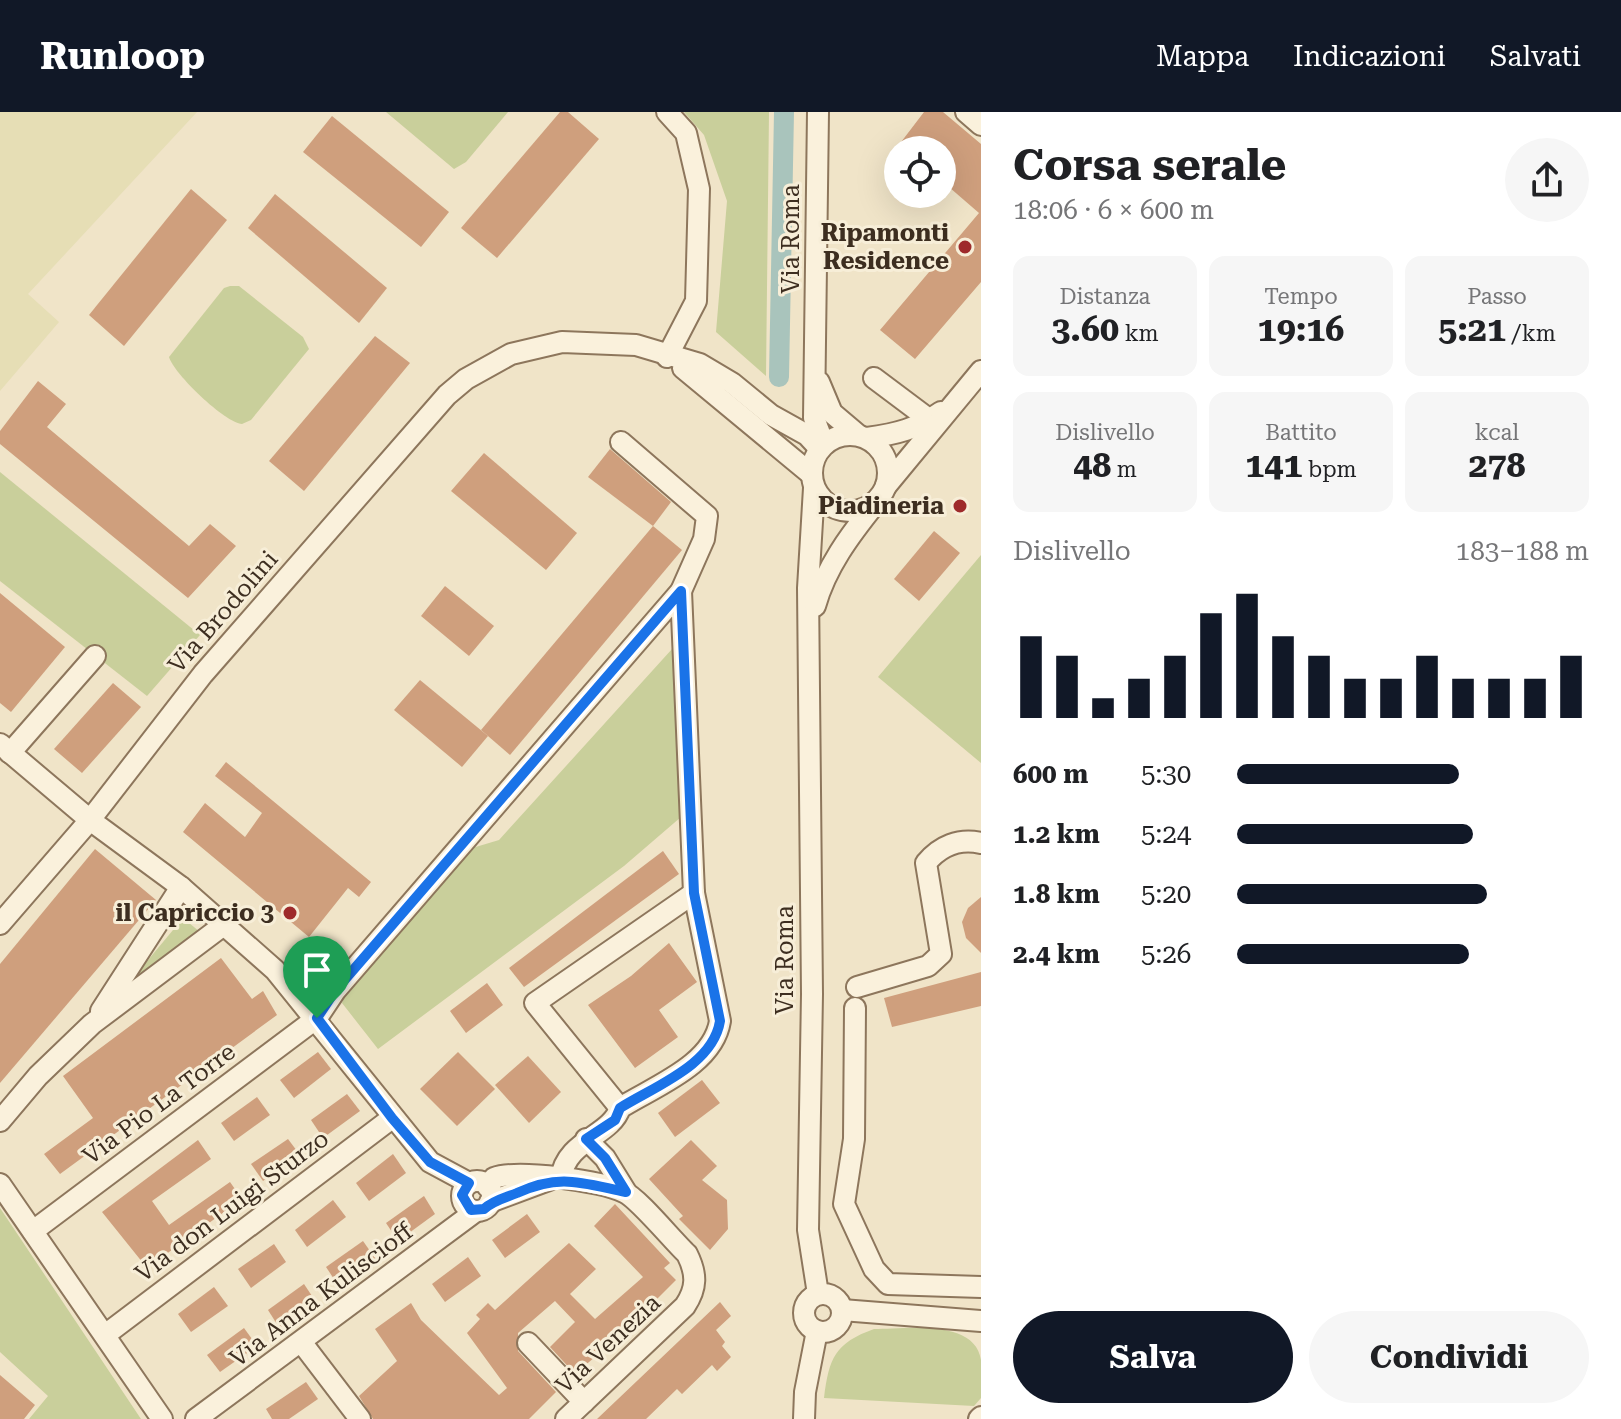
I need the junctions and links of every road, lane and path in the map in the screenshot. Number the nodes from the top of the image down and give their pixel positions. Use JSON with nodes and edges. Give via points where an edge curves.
{"nodes":[{"id":1,"x":667,"y":112,"type":"edge"},
{"id":2,"x":818,"y":112,"type":"edge"},
{"id":3,"x":966,"y":112,"type":"edge"},
{"id":4,"x":981,"y":125,"type":"edge"},
{"id":5,"x":667,"y":357,"type":"junction"},
{"id":6,"x":816,"y":366,"type":"junction"},
{"id":7,"x":981,"y":371,"type":"edge"},
{"id":8,"x":874,"y":378,"type":"dead end"},
{"id":9,"x":956,"y":401,"type":"junction"},
{"id":10,"x":930,"y":420,"type":"junction"},
{"id":11,"x":862,"y":436,"type":"junction"},
{"id":12,"x":621,"y":442,"type":"dead end"},
{"id":13,"x":822,"y":446,"type":"junction"},
{"id":14,"x":813,"y":481,"type":"junction"},
{"id":15,"x":882,"y":492,"type":"junction"},
{"id":16,"x":681,"y":591,"type":"junction"},
{"id":17,"x":810,"y":626,"type":"junction"},
{"id":18,"x":95,"y":656,"type":"dead end"},
{"id":19,"x":5,"y":748,"type":"edge"},
{"id":20,"x":90,"y":820,"type":"junction"},
{"id":21,"x":981,"y":843,"type":"edge"},
{"id":22,"x":181,"y":887,"type":"junction"},
{"id":23,"x":694,"y":893,"type":"junction"},
{"id":24,"x":0,"y":924,"type":"edge"},
{"id":25,"x":225,"y":924,"type":"junction"},
{"id":26,"x":857,"y":987,"type":"dead end"},
{"id":27,"x":855,"y":1008,"type":"dead end"},
{"id":28,"x":317,"y":1018,"type":"junction"},
{"id":29,"x":92,"y":1024,"type":"junction"},
{"id":30,"x":620,"y":1108,"type":"junction"},
{"id":31,"x":392,"y":1118,"type":"junction"},
{"id":32,"x":0,"y":1121,"type":"edge"},
{"id":33,"x":586,"y":1139,"type":"junction"},
{"id":34,"x":561,"y":1178,"type":"junction"},
{"id":35,"x":0,"y":1184,"type":"edge"},
{"id":36,"x":626,"y":1192,"type":"junction"},
{"id":37,"x":481,"y":1196,"type":"junction"},
{"id":38,"x":33,"y":1231,"type":"junction"},
{"id":39,"x":981,"y":1287,"type":"edge"},
{"id":40,"x":818,"y":1294,"type":"junction"},
{"id":41,"x":842,"y":1310,"type":"junction"},
{"id":42,"x":981,"y":1321,"type":"edge"},
{"id":43,"x":817,"y":1331,"type":"junction"},
{"id":44,"x":105,"y":1335,"type":"junction"},
{"id":45,"x":302,"y":1343,"type":"junction"},
{"id":46,"x":528,"y":1343,"type":"dead end"},
{"id":47,"x":584,"y":1402,"type":"junction"},
{"id":48,"x":162,"y":1419,"type":"edge"},
{"id":49,"x":196,"y":1419,"type":"edge"},
{"id":50,"x":360,"y":1419,"type":"edge"},
{"id":51,"x":566,"y":1419,"type":"edge"},
{"id":52,"x":804,"y":1419,"type":"edge"}],
"edges":[{"from":1,"to":5,"type":"street","via":[[686,133],[699,189],[696,301]]},
{"from":2,"to":6,"type":"street","name":"Via Roma"},
{"from":3,"to":4,"type":"street"},
{"from":5,"to":13,"type":"street","name":"Via Brodolini","via":[[700,364]]},
{"from":5,"to":14,"type":"street","name":"Via Brodolini","via":[[704,382]]},
{"from":5,"to":20,"type":"street","name":"Via Brodolini","via":[[636,345],[562,342],[511,354],[466,379],[203,674]]},
{"from":6,"to":11,"type":"street","name":"Via Roma","via":[[821,395],[832,413]]},
{"from":6,"to":13,"type":"street","name":"Via Roma","via":[[814,418]]},
{"from":7,"to":9,"type":"street"},
{"from":8,"to":10,"type":"street"},
{"from":9,"to":10,"type":"street"},
{"from":9,"to":15,"type":"street","name":"Via Roma"},
{"from":10,"to":11,"type":"street","via":[[900,434]]},
{"from":11,"to":13,"type":"street","via":[[846,434]]},
{"from":11,"to":15,"type":"street","via":[[888,464]]},
{"from":12,"to":16,"type":"street","via":[[707,516],[704,539]]},
{"from":13,"to":14,"type":"street"},
{"from":14,"to":15,"type":"street","via":[[823,501],[836,509],[866,508]]},
{"from":14,"to":17,"type":"street","name":"Via Roma"},
{"from":15,"to":17,"type":"street","name":"Via Roma","via":[[831,567]]},
{"from":16,"to":23,"type":"street"},
{"from":16,"to":28,"type":"street"},
{"from":17,"to":40,"type":"street","name":"Via Roma","via":[[808,1230]]},
{"from":18,"to":19,"type":"street"},
{"from":19,"to":20,"type":"street"},
{"from":20,"to":22,"type":"street"},
{"from":20,"to":24,"type":"street","name":"Via Brodolini"},
{"from":21,"to":26,"type":"street","via":[[967,840],[938,849],[926,863],[941,954],[928,966]]},
{"from":22,"to":25,"type":"street"},
{"from":22,"to":29,"type":"street"},
{"from":23,"to":30,"type":"street","via":[[720,1021],[717,1037],[706,1054]]},
{"from":23,"to":30,"type":"street","via":[[535,1003]]},
{"from":25,"to":28,"type":"street"},
{"from":25,"to":29,"type":"street"},
{"from":27,"to":39,"type":"street","via":[[854,1139],[844,1204],[859,1240],[888,1284]]},
{"from":28,"to":31,"type":"street"},
{"from":28,"to":38,"type":"street","name":"Via Pio La Torre"},
{"from":29,"to":32,"type":"street"},
{"from":30,"to":33,"type":"street","via":[[615,1120]]},
{"from":31,"to":37,"type":"street","via":[[430,1162]]},
{"from":31,"to":44,"type":"street","name":"Via don Luigi Sturzo"},
{"from":33,"to":34,"type":"street","via":[[568,1159]]},
{"from":33,"to":36,"type":"street","name":"Via Venezia"},
{"from":34,"to":36,"type":"street"},
{"from":34,"to":37,"type":"street","name":"Via Anna Kuliscioff"},
{"from":35,"to":38,"type":"street"},
{"from":36,"to":47,"type":"street","name":"Via Venezia","via":[[687,1254],[693,1293]]},
{"from":37,"to":45,"type":"street","name":"Via Anna Kuliscioff"},
{"from":38,"to":44,"type":"street"},
{"from":40,"to":41,"type":"street","via":[[836,1298]]},
{"from":40,"to":43,"type":"street","via":[[804,1313],[807,1324]]},
{"from":41,"to":42,"type":"street"},
{"from":41,"to":43,"type":"street","via":[[835,1328]]},
{"from":43,"to":52,"type":"street"},
{"from":44,"to":48,"type":"street"},
{"from":45,"to":49,"type":"street","name":"Via Anna Kuliscioff"},
{"from":45,"to":50,"type":"street"},
{"from":46,"to":47,"type":"street"},
{"from":47,"to":51,"type":"street","name":"Via Venezia"}]}
